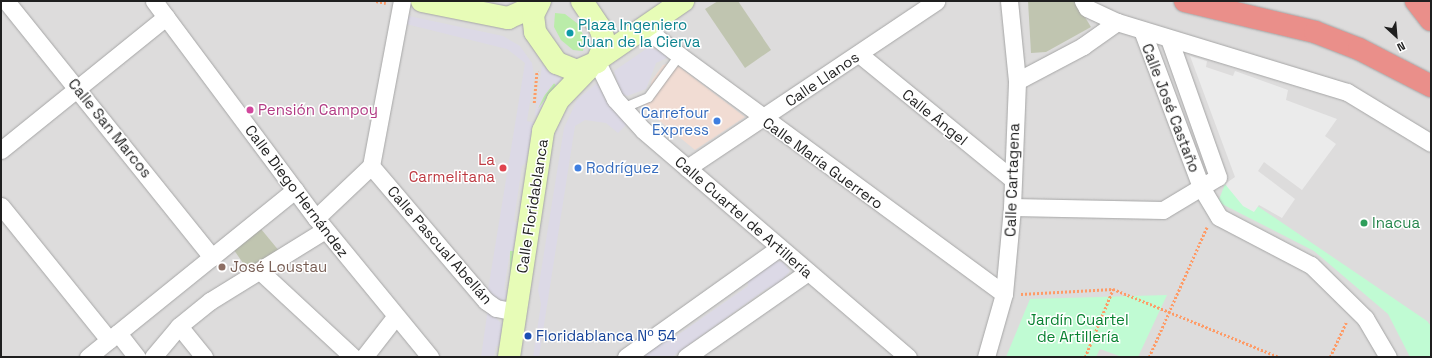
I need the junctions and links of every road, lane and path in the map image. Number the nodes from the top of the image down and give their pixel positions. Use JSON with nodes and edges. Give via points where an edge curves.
{"nodes":[{"id":1,"x":6,"y":1,"type":"edge"},
{"id":2,"x":154,"y":1,"type":"edge"},
{"id":3,"x":376,"y":1,"type":"edge"},
{"id":4,"x":422,"y":1,"type":"edge"},
{"id":5,"x":582,"y":1,"type":"edge"},
{"id":6,"x":683,"y":1,"type":"edge"},
{"id":7,"x":936,"y":1,"type":"edge"},
{"id":8,"x":1009,"y":1,"type":"edge"},
{"id":9,"x":1083,"y":1,"type":"edge"},
{"id":10,"x":1185,"y":1,"type":"edge"},
{"id":11,"x":1416,"y":1,"type":"edge"},
{"id":12,"x":539,"y":3,"type":"edge"},
{"id":13,"x":401,"y":4,"type":"edge"},
{"id":14,"x":166,"y":17,"type":"junction"},
{"id":15,"x":1431,"y":20,"type":"edge"},
{"id":16,"x":1117,"y":22,"type":"junction"},
{"id":17,"x":648,"y":24,"type":"junction"},
{"id":18,"x":1142,"y":30,"type":"junction"},
{"id":19,"x":603,"y":32,"type":"junction"},
{"id":20,"x":1169,"y":39,"type":"junction"},
{"id":21,"x":859,"y":54,"type":"junction"},
{"id":22,"x":679,"y":55,"type":"junction"},
{"id":23,"x":595,"y":63,"type":"junction"},
{"id":24,"x":536,"y":65,"type":"dead end"},
{"id":25,"x":1016,"y":81,"type":"junction"},
{"id":26,"x":1431,"y":86,"type":"edge"},
{"id":27,"x":78,"y":88,"type":"junction"},
{"id":28,"x":622,"y":108,"type":"junction"},
{"id":29,"x":763,"y":118,"type":"junction"},
{"id":30,"x":547,"y":122,"type":"junction"},
{"id":31,"x":1431,"y":144,"type":"edge"},
{"id":32,"x":1,"y":150,"type":"edge"},
{"id":33,"x":371,"y":166,"type":"junction"},
{"id":34,"x":687,"y":168,"type":"junction"},
{"id":35,"x":1012,"y":178,"type":"junction"},
{"id":36,"x":1201,"y":187,"type":"junction"},
{"id":37,"x":295,"y":190,"type":"junction"},
{"id":38,"x":1,"y":206,"type":"edge"},
{"id":39,"x":1012,"y":207,"type":"junction"},
{"id":40,"x":1214,"y":210,"type":"junction"},
{"id":41,"x":321,"y":224,"type":"junction"},
{"id":42,"x":779,"y":248,"type":"junction"},
{"id":43,"x":212,"y":257,"type":"junction"},
{"id":44,"x":260,"y":272,"type":"junction"},
{"id":45,"x":808,"y":272,"type":"junction"},
{"id":46,"x":1113,"y":290,"type":"junction"},
{"id":47,"x":1004,"y":294,"type":"junction"},
{"id":48,"x":1354,"y":307,"type":"junction"},
{"id":49,"x":516,"y":312,"type":"junction"},
{"id":50,"x":1168,"y":312,"type":"junction"},
{"id":51,"x":395,"y":317,"type":"junction"},
{"id":52,"x":179,"y":326,"type":"junction"},
{"id":53,"x":113,"y":337,"type":"junction"},
{"id":54,"x":902,"y":355,"type":"edge"},
{"id":55,"x":88,"y":357,"type":"edge"},
{"id":56,"x":138,"y":357,"type":"edge"},
{"id":57,"x":153,"y":357,"type":"edge"},
{"id":58,"x":204,"y":357,"type":"edge"},
{"id":59,"x":353,"y":357,"type":"edge"},
{"id":60,"x":364,"y":357,"type":"edge"},
{"id":61,"x":430,"y":357,"type":"edge"},
{"id":62,"x":509,"y":357,"type":"edge"},
{"id":63,"x":626,"y":357,"type":"edge"},
{"id":64,"x":686,"y":357,"type":"edge"},
{"id":65,"x":986,"y":357,"type":"edge"},
{"id":66,"x":1085,"y":357,"type":"edge"},
{"id":67,"x":1149,"y":357,"type":"edge"},
{"id":68,"x":1280,"y":357,"type":"edge"},
{"id":69,"x":1330,"y":357,"type":"edge"},
{"id":70,"x":1388,"y":357,"type":"edge"}],
"edges":[{"from":1,"to":27,"type":"street","name":"Calle San Marcos"},
{"from":2,"to":14,"type":"street","name":"Calle Diego Hernández"},
{"from":3,"to":13,"type":"path"},
{"from":4,"to":12,"type":"main road","via":[[508,18]]},
{"from":5,"to":19,"type":"main road"},
{"from":6,"to":17,"type":"main road"},
{"from":7,"to":21,"type":"street","name":"Calle Llanos"},
{"from":8,"to":25,"type":"street","name":"Calle Cartagena"},
{"from":9,"to":16,"type":"street","via":[[1088,8]]},
{"from":10,"to":26,"type":"highway","via":[[1315,32],[1359,49]]},
{"from":11,"to":15,"type":"highway"},
{"from":12,"to":23,"type":"main road","via":[[533,26],[554,60],[566,69]]},
{"from":13,"to":33,"type":"street"},
{"from":14,"to":27,"type":"street"},
{"from":14,"to":37,"type":"street","name":"Calle Diego Hernández"},
{"from":16,"to":18,"type":"street"},
{"from":16,"to":25,"type":"street"},
{"from":17,"to":19,"type":"main road","via":[[622,34]]},
{"from":17,"to":22,"type":"street","name":"Calle María Guerrero","via":[[656,37]]},
{"from":17,"to":23,"type":"main road","name":"Calle Floridablanca"},
{"from":18,"to":20,"type":"street"},
{"from":18,"to":36,"type":"street","name":"Calle José Castaño"},
{"from":19,"to":23,"type":"main road","via":[[605,42]]},
{"from":20,"to":31,"type":"street","via":[[1347,92]]},
{"from":20,"to":36,"type":"street","name":"Calle José Castaño","via":[[1218,177]]},
{"from":21,"to":29,"type":"street","name":"Calle Llanos"},
{"from":21,"to":35,"type":"street","name":"Calle Ángel"},
{"from":22,"to":28,"type":"lane","via":[[648,97]]},
{"from":22,"to":29,"type":"street","name":"Calle María Guerrero"},
{"from":23,"to":28,"type":"street","name":"Calle Cuartel de Artillería"},
{"from":23,"to":30,"type":"main road","name":"Calle Floridablanca","via":[[562,94]]},
{"from":24,"to":30,"type":"path","via":[[531,119]]},
{"from":25,"to":35,"type":"street","name":"Calle Cartagena"},
{"from":27,"to":32,"type":"street"},
{"from":27,"to":43,"type":"street","name":"Calle San Marcos"},
{"from":28,"to":34,"type":"street","name":"Calle Cuartel de Artillería"},
{"from":29,"to":34,"type":"street","name":"Calle Llanos"},
{"from":29,"to":47,"type":"street","name":"Calle María Guerrero"},
{"from":30,"to":49,"type":"main road","name":"Calle Floridablanca"},
{"from":33,"to":41,"type":"street"},
{"from":33,"to":49,"type":"street","name":"Calle Pascual Abellán","via":[[486,300],[496,308]]},
{"from":34,"to":42,"type":"street","name":"Calle Cuartel de Artillería"},
{"from":35,"to":39,"type":"street","name":"Calle Cartagena"},
{"from":36,"to":39,"type":"street","name":"Calle José Castaño","via":[[1163,210]]},
{"from":36,"to":40,"type":"street"},
{"from":37,"to":41,"type":"street","name":"Calle Diego Hernández"},
{"from":37,"to":43,"type":"street"},
{"from":38,"to":53,"type":"street"},
{"from":39,"to":47,"type":"street","name":"Calle Cartagena"},
{"from":40,"to":48,"type":"street","via":[[1219,217],[1311,265]]},
{"from":40,"to":50,"type":"path"},
{"from":41,"to":44,"type":"street"},
{"from":41,"to":51,"type":"street","name":"Calle Diego Hernández"},
{"from":42,"to":45,"type":"street","name":"Calle Cuartel de Artillería"},
{"from":42,"to":63,"type":"street"},
{"from":43,"to":53,"type":"street"},
{"from":44,"to":52,"type":"street","via":[[210,301]]},
{"from":44,"to":59,"type":"street"},
{"from":45,"to":54,"type":"street","name":"Calle Cuartel de Artillería"},
{"from":45,"to":64,"type":"street"},
{"from":46,"to":47,"type":"path"},
{"from":46,"to":50,"type":"path"},
{"from":46,"to":66,"type":"path"},
{"from":47,"to":65,"type":"street","name":"Calle Cartagena"},
{"from":48,"to":69,"type":"path"},
{"from":48,"to":70,"type":"street"},
{"from":49,"to":62,"type":"main road","name":"Calle Floridablanca"},
{"from":50,"to":67,"type":"path"},
{"from":50,"to":68,"type":"path"},
{"from":51,"to":60,"type":"street"},
{"from":51,"to":61,"type":"street","name":"Calle Diego Hernández"},
{"from":52,"to":57,"type":"street"},
{"from":52,"to":58,"type":"street"},
{"from":53,"to":55,"type":"street"},
{"from":53,"to":56,"type":"street"}]}
